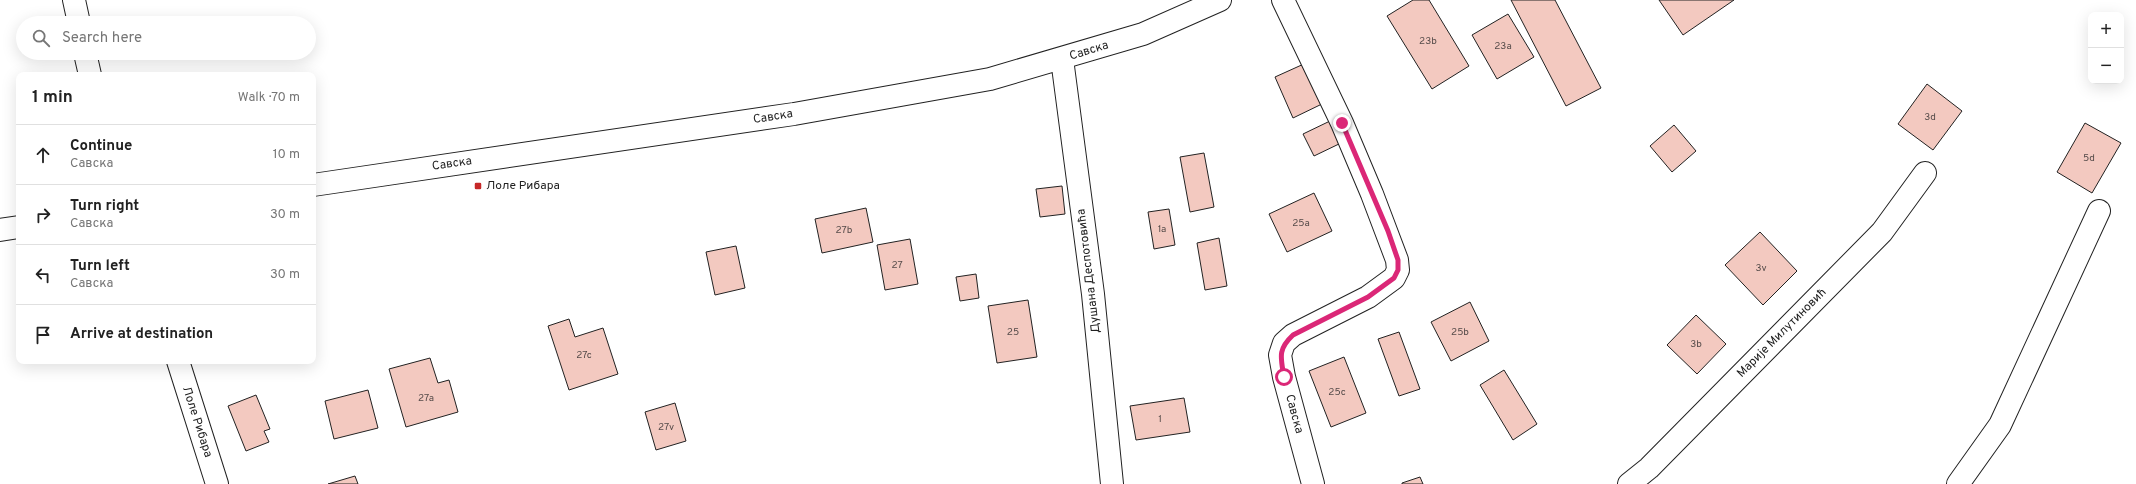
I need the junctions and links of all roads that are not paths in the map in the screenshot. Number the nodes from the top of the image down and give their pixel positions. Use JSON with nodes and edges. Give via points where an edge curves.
{"nodes":[{"id":1,"x":74,"y":0,"type":"edge"},
{"id":2,"x":1220,"y":0,"type":"edge"},
{"id":3,"x":1283,"y":0,"type":"edge"},
{"id":4,"x":77,"y":16,"type":"edge"},
{"id":5,"x":1062,"y":59,"type":"junction"},
{"id":6,"x":87,"y":60,"type":"edge"},
{"id":7,"x":89,"y":72,"type":"edge"},
{"id":8,"x":1925,"y":174,"type":"dead end"},
{"id":9,"x":316,"y":185,"type":"edge"},
{"id":10,"x":2099,"y":210,"type":"dead end"},
{"id":11,"x":16,"y":228,"type":"edge"},
{"id":12,"x":0,"y":230,"type":"edge"},
{"id":13,"x":179,"y":364,"type":"edge"},
{"id":14,"x":217,"y":484,"type":"edge"},
{"id":15,"x":1112,"y":484,"type":"edge"},
{"id":16,"x":1313,"y":484,"type":"edge"},
{"id":17,"x":1629,"y":484,"type":"edge"},
{"id":18,"x":1958,"y":484,"type":"edge"}],
"edges":[{"from":1,"to":4,"type":"street"},
{"from":2,"to":5,"type":"street","name":"Савска","via":[[1143,34]]},
{"from":3,"to":16,"type":"street","name":"Савска","via":[[1342,123],[1398,260],[1398,270],[1394,278],[1373,293],[1293,335],[1284,343],[1280,355],[1284,377]]},
{"from":5,"to":9,"type":"street","name":"Савска","via":[[990,79],[794,114]]},
{"from":5,"to":15,"type":"street","name":"Душана Деспотовића","via":[[1093,294]]},
{"from":6,"to":7,"type":"street"},
{"from":8,"to":17,"type":"street","name":"Марије Милутиновић","via":[[1882,232],[1649,468]]},
{"from":10,"to":18,"type":"street","via":[[2000,426]]},
{"from":11,"to":12,"type":"street"},
{"from":13,"to":14,"type":"street","name":"Лоле Рибара"}]}
